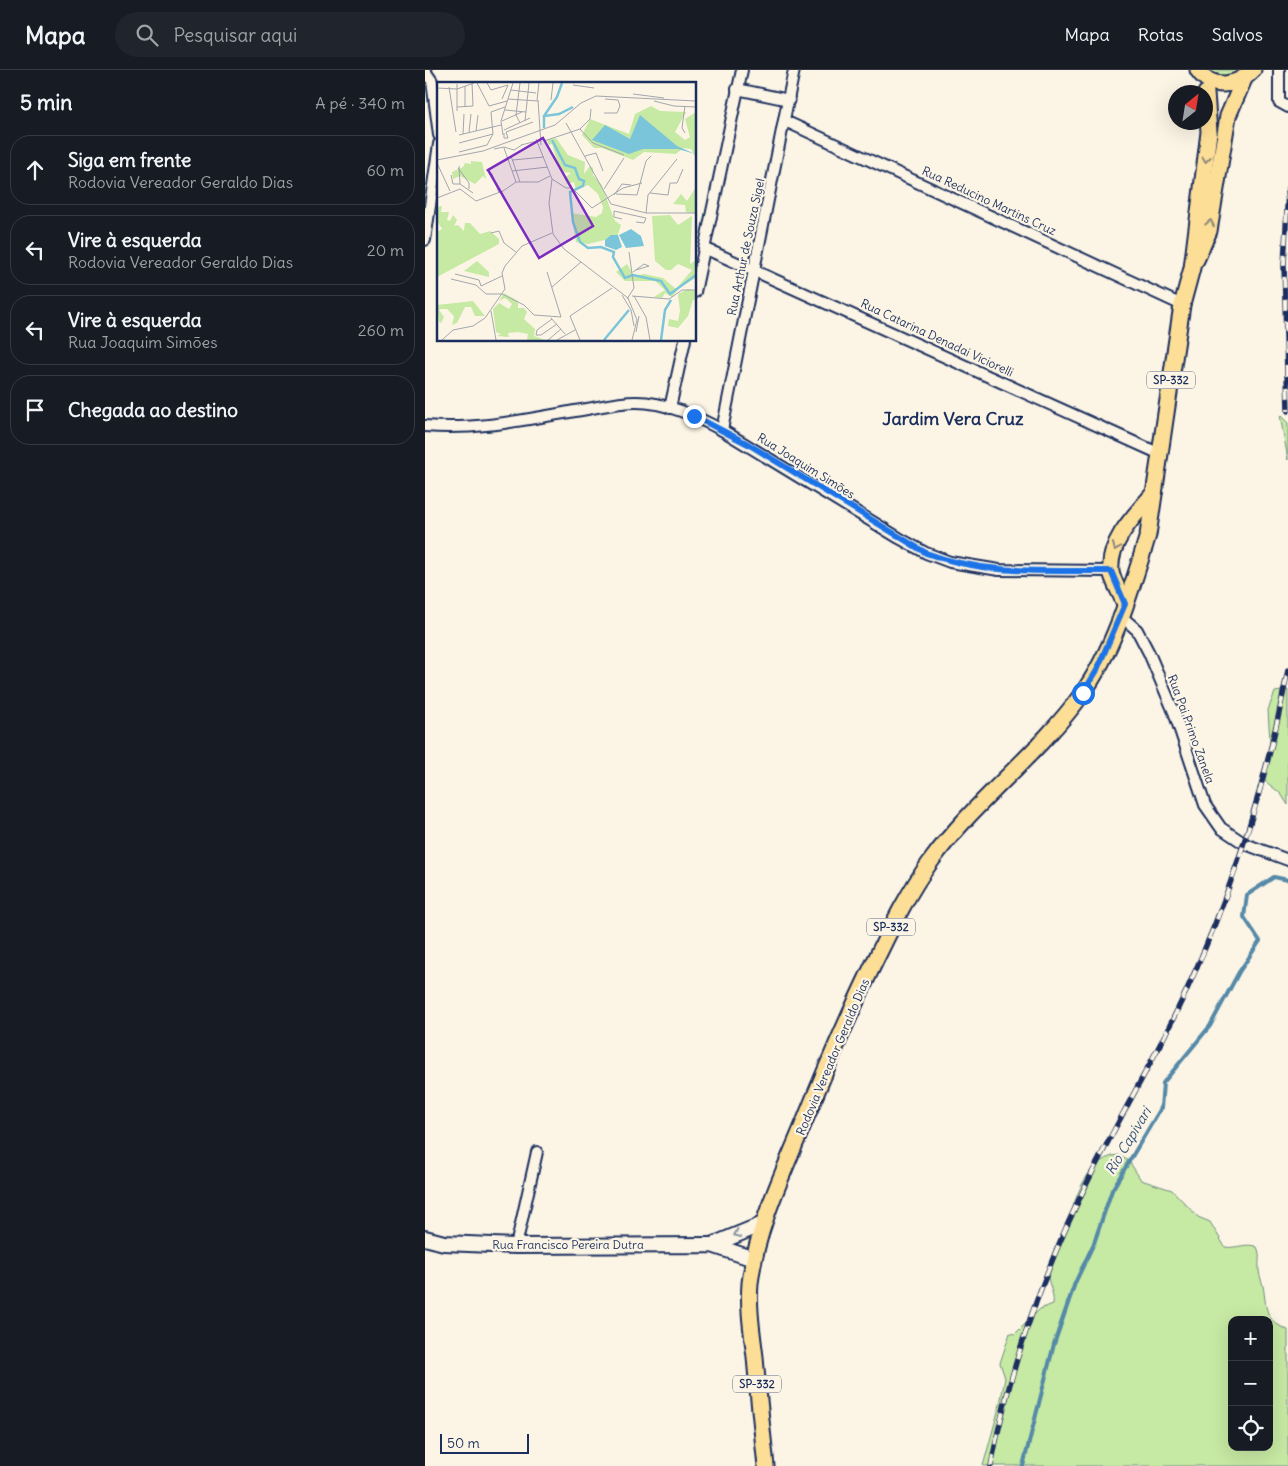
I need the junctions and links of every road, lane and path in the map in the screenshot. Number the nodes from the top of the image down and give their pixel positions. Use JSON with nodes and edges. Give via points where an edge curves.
{"nodes":[{"id":1,"x":742,"y":70,"type":"edge"},
{"id":2,"x":794,"y":70,"type":"edge"},
{"id":3,"x":1279,"y":70,"type":"edge"},
{"id":4,"x":425,"y":71,"type":"edge"},
{"id":5,"x":1199,"y":72,"type":"edge"},
{"id":6,"x":1249,"y":74,"type":"edge"},
{"id":7,"x":1203,"y":85,"type":"edge"},
{"id":8,"x":737,"y":89,"type":"junction"},
{"id":9,"x":789,"y":100,"type":"junction"},
{"id":10,"x":1288,"y":107,"type":"edge"},
{"id":11,"x":437,"y":120,"type":"edge"},
{"id":12,"x":785,"y":121,"type":"junction"},
{"id":13,"x":1209,"y":130,"type":"edge"},
{"id":14,"x":437,"y":158,"type":"edge"},
{"id":15,"x":425,"y":240,"type":"edge"},
{"id":16,"x":704,"y":248,"type":"junction"},
{"id":17,"x":754,"y":268,"type":"junction"},
{"id":18,"x":1192,"y":268,"type":"junction"},
{"id":19,"x":696,"y":287,"type":"edge"},
{"id":20,"x":1182,"y":305,"type":"junction"},
{"id":21,"x":685,"y":341,"type":"edge"},
{"id":22,"x":670,"y":408,"type":"junction"},
{"id":23,"x":425,"y":426,"type":"edge"},
{"id":24,"x":722,"y":430,"type":"junction"},
{"id":25,"x":1158,"y":453,"type":"junction"},
{"id":26,"x":1154,"y":493,"type":"junction"},
{"id":27,"x":1127,"y":525,"type":"junction"},
{"id":28,"x":1148,"y":535,"type":"junction"},
{"id":29,"x":1137,"y":570,"type":"junction"},
{"id":30,"x":1111,"y":571,"type":"junction"},
{"id":31,"x":1123,"y":610,"type":"junction"},
{"id":32,"x":1288,"y":860,"type":"edge"},
{"id":33,"x":537,"y":1152,"type":"dead end"},
{"id":34,"x":763,"y":1224,"type":"junction"},
{"id":35,"x":425,"y":1238,"type":"edge"},
{"id":36,"x":712,"y":1245,"type":"junction"},
{"id":37,"x":516,"y":1246,"type":"junction"},
{"id":38,"x":754,"y":1259,"type":"junction"},
{"id":39,"x":766,"y":1466,"type":"edge"}],
"edges":[{"from":1,"to":8,"type":"street"},
{"from":2,"to":9,"type":"street","name":"Rua Arthur de Souza Sigel"},
{"from":3,"to":10,"type":"street","via":[[1277,96],[1279,102]]},
{"from":4,"to":11,"type":"street","via":[[432,81]]},
{"from":5,"to":6,"type":"main road","number":"SP-332","via":[[1210,81],[1221,84],[1233,84]]},
{"from":5,"to":7,"type":"main road","name":"Rodovia Vereador Geraldo Dias","number":"SP-332"},
{"from":18,"to":6,"type":"main road","name":"Rodovia Vereador Geraldo Dias","number":"SP-332","one_way":true,"via":[[1209,231],[1228,116]]},
{"from":8,"to":9,"type":"street"},
{"from":8,"to":16,"type":"street"},
{"from":9,"to":12,"type":"street","name":"Rua Arthur de Souza Sigel"},
{"from":12,"to":17,"type":"street","name":"Rua Arthur de Souza Sigel"},
{"from":12,"to":20,"type":"street","name":"Rua Reducino Martins Cruz"},
{"from":13,"to":18,"type":"main road","name":"Rodovia Vereador Geraldo Dias","number":"SP-332","one_way":true},
{"from":14,"to":15,"type":"street"},
{"from":16,"to":17,"type":"street","name":"Rua Catarina Denadai Viciorelli"},
{"from":16,"to":19,"type":"street"},
{"from":17,"to":24,"type":"street","name":"Rua Arthur de Souza Sigel"},
{"from":17,"to":25,"type":"street","name":"Rua Catarina Denadai Viciorelli"},
{"from":18,"to":20,"type":"main road","name":"Rodovia Vereador Geraldo Dias","number":"SP-332"},
{"from":20,"to":25,"type":"main road","name":"Rodovia Vereador Geraldo Dias","number":"SP-332"},
{"from":21,"to":22,"type":"street"},
{"from":22,"to":23,"type":"street","name":"Rua Joaquim Simões","via":[[635,402],[480,426],[453,429]]},
{"from":22,"to":24,"type":"street","name":"Rua Joaquim Simões"},
{"from":24,"to":30,"type":"street","name":"Rua Joaquim Simões","via":[[899,538],[941,559],[991,569]]},
{"from":25,"to":26,"type":"main road","name":"Rodovia Vereador Geraldo Dias","number":"SP-332"},
{"from":26,"to":27,"type":"main road"},
{"from":26,"to":28,"type":"main road","name":"Rodovia Vereador Geraldo Dias","number":"SP-332"},
{"from":27,"to":28,"type":"main road"},
{"from":27,"to":30,"type":"main road","one_way":true,"via":[[1114,548]]},
{"from":28,"to":29,"type":"main road","name":"Rodovia Vereador Geraldo Dias","number":"SP-332"},
{"from":29,"to":30,"type":"main road","via":[[1126,573]]},
{"from":29,"to":31,"type":"main road","name":"Rodovia Vereador Geraldo Dias","number":"SP-332"},
{"from":30,"to":31,"type":"main road"},
{"from":31,"to":32,"type":"street","name":"Rua Pai Primo Zanela","via":[[1149,653],[1174,712],[1205,805],[1221,828],[1245,844]]},
{"from":31,"to":34,"type":"main road","name":"Rodovia Vereador Geraldo Dias","number":"SP-332","via":[[1096,672],[1083,693],[1041,744],[948,840],[913,888],[837,1041]]},
{"from":33,"to":37,"type":"street"},
{"from":34,"to":36,"type":"main road","name":"Rua Francisco Pereira Dutra","one_way":true},
{"from":34,"to":38,"type":"main road","name":"Rodovia Vereador Geraldo Dias","number":"SP-332"},
{"from":35,"to":37,"type":"main road","name":"Rua Francisco Pereira Dutra","via":[[443,1243]]},
{"from":36,"to":37,"type":"main road","name":"Rua Francisco Pereira Dutra"},
{"from":36,"to":38,"type":"main road","name":"Rua Francisco Pereira Dutra"},
{"from":38,"to":39,"type":"main road","name":"Rodovia Vereador Geraldo Dias","number":"SP-332","via":[[749,1302]]}]}
